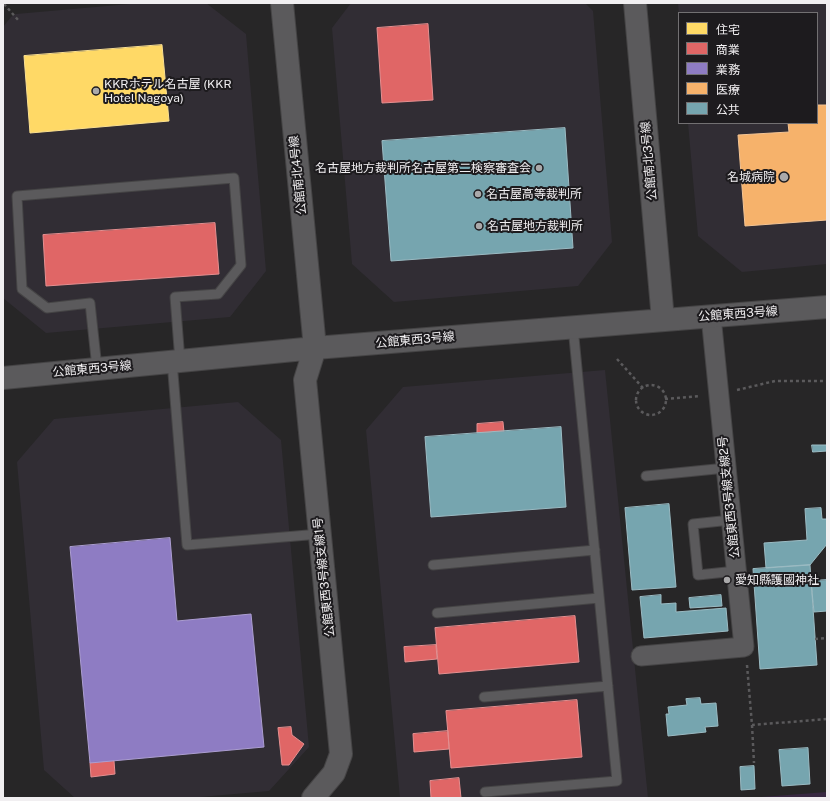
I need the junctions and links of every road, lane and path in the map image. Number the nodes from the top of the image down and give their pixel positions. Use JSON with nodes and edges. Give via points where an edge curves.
{"nodes":[{"id":1,"x":282,"y":3,"type":"edge"},
{"id":2,"x":635,"y":3,"type":"edge"},
{"id":3,"x":4,"y":4,"type":"edge"},
{"id":4,"x":19,"y":22,"type":"dead end"},
{"id":5,"x":827,"y":307,"type":"edge"},
{"id":6,"x":711,"y":316,"type":"junction"},
{"id":7,"x":663,"y":320,"type":"junction"},
{"id":8,"x":573,"y":327,"type":"junction"},
{"id":9,"x":315,"y":348,"type":"junction"},
{"id":10,"x":617,"y":359,"type":"dead end"},
{"id":11,"x":176,"y":361,"type":"junction"},
{"id":12,"x":97,"y":368,"type":"junction"},
{"id":13,"x":3,"y":378,"type":"edge"},
{"id":14,"x":827,"y":381,"type":"edge"},
{"id":15,"x":643,"y":388,"type":"junction"},
{"id":16,"x":719,"y":394,"type":"junction"},
{"id":17,"x":665,"y":398,"type":"junction"},
{"id":18,"x":726,"y":468,"type":"junction"},
{"id":19,"x":646,"y":476,"type":"dead end"},
{"id":20,"x":731,"y":520,"type":"junction"},
{"id":21,"x":320,"y":534,"type":"junction"},
{"id":22,"x":594,"y":550,"type":"junction"},
{"id":23,"x":433,"y":565,"type":"dead end"},
{"id":24,"x":736,"y":571,"type":"junction"},
{"id":25,"x":600,"y":598,"type":"junction"},
{"id":26,"x":437,"y":613,"type":"dead end"},
{"id":27,"x":827,"y":638,"type":"edge"},
{"id":28,"x":815,"y":639,"type":"dead end"},
{"id":29,"x":744,"y":647,"type":"junction"},
{"id":30,"x":641,"y":656,"type":"dead end"},
{"id":31,"x":608,"y":686,"type":"junction"},
{"id":32,"x":484,"y":697,"type":"dead end"},
{"id":33,"x":827,"y":719,"type":"edge"},
{"id":34,"x":752,"y":725,"type":"junction"},
{"id":35,"x":754,"y":763,"type":"dead end"},
{"id":36,"x":485,"y":792,"type":"dead end"},
{"id":37,"x":313,"y":798,"type":"edge"}],
"edges":[{"from":1,"to":9,"type":"street","name":"公館南北4号線"},
{"from":2,"to":7,"type":"street","name":"公館南北3号線"},
{"from":3,"to":4,"type":"path"},
{"from":5,"to":6,"type":"street","name":"公館東西3号線"},
{"from":6,"to":7,"type":"street","name":"公館東西3号線"},
{"from":6,"to":16,"type":"street","name":"公館東西3号線支線2号"},
{"from":7,"to":8,"type":"street","name":"公館東西3号線"},
{"from":8,"to":9,"type":"street","name":"公館東西3号線"},
{"from":8,"to":22,"type":"lane"},
{"from":9,"to":11,"type":"street","name":"公館東西3号線"},
{"from":9,"to":21,"type":"street","name":"公館東西3号線支線1号","via":[[305,380]]},
{"from":10,"to":15,"type":"path"},
{"from":11,"to":12,"type":"street","name":"公館東西3号線"},
{"from":11,"to":12,"type":"lane","via":[[175,297],[218,294],[242,265],[234,178],[17,196],[22,288],[47,308],[90,303]]},
{"from":11,"to":21,"type":"lane","via":[[187,545]]},
{"from":12,"to":13,"type":"street","name":"公館東西3号線"},
{"from":14,"to":16,"type":"path","via":[[776,381]]},
{"from":15,"to":17,"type":"path","via":[[657,387]]},
{"from":15,"to":17,"type":"path","via":[[637,395],[637,405],[647,414],[660,412]]},
{"from":16,"to":17,"type":"path","via":[[694,398]]},
{"from":16,"to":18,"type":"street","name":"公館東西3号線支線2号"},
{"from":18,"to":19,"type":"lane"},
{"from":18,"to":20,"type":"street","name":"公館東西3号線支線2号"},
{"from":20,"to":24,"type":"street","name":"公館東西3号線支線2号"},
{"from":20,"to":24,"type":"lane","via":[[693,524],[698,574]]},
{"from":21,"to":37,"type":"street","name":"公館東西3号線支線1号","via":[[341,754],[334,773]]},
{"from":22,"to":23,"type":"lane"},
{"from":22,"to":25,"type":"lane"},
{"from":24,"to":29,"type":"street","name":"公館東西3号線支線2号"},
{"from":25,"to":26,"type":"lane"},
{"from":25,"to":31,"type":"lane"},
{"from":27,"to":28,"type":"path"},
{"from":29,"to":30,"type":"street"},
{"from":29,"to":34,"type":"path"},
{"from":31,"to":32,"type":"lane"},
{"from":31,"to":36,"type":"lane","via":[[617,781]]},
{"from":33,"to":34,"type":"path"},
{"from":34,"to":35,"type":"path"}]}
